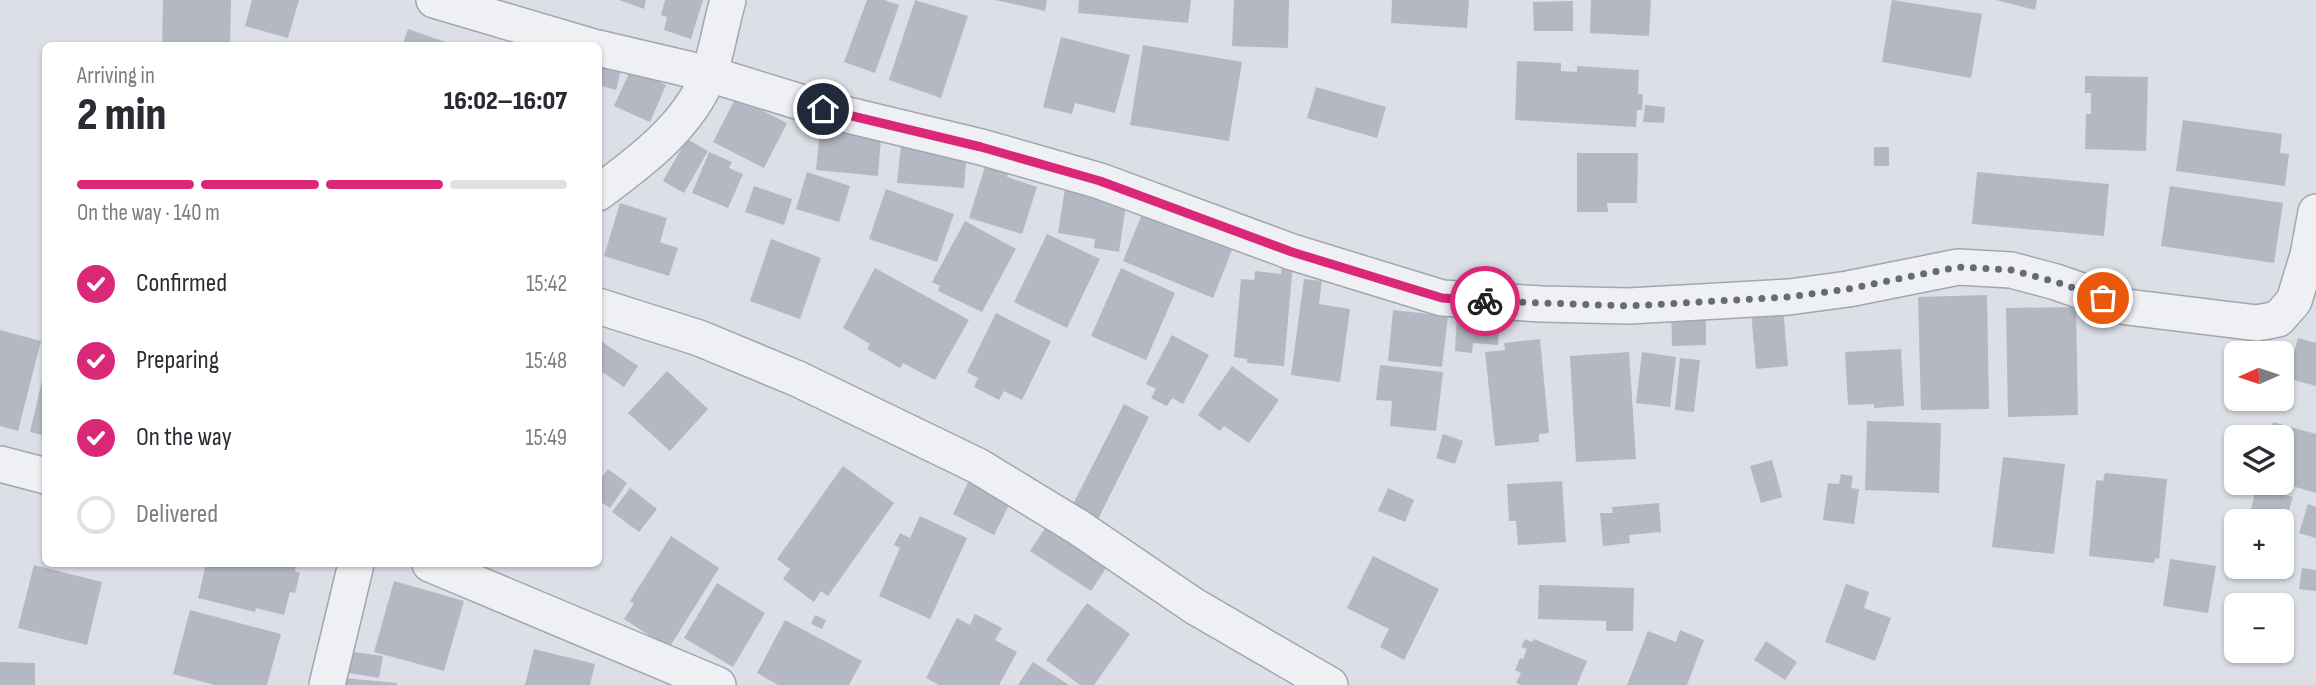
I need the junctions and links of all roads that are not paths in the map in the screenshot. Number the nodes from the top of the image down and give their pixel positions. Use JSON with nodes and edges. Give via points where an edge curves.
{"nodes":[{"id":1,"x":434,"y":0,"type":"edge"},
{"id":2,"x":728,"y":0,"type":"edge"},
{"id":3,"x":576,"y":42,"type":"edge"},
{"id":4,"x":602,"y":49,"type":"edge"},
{"id":5,"x":709,"y":74,"type":"junction"},
{"id":6,"x":602,"y":190,"type":"edge"},
{"id":7,"x":2316,"y":212,"type":"edge"},
{"id":8,"x":602,"y":307,"type":"edge"},
{"id":9,"x":0,"y":464,"type":"edge"},
{"id":10,"x":42,"y":475,"type":"edge"},
{"id":11,"x":355,"y":567,"type":"edge"},
{"id":12,"x":437,"y":567,"type":"edge"},
{"id":13,"x":327,"y":685,"type":"edge"},
{"id":14,"x":718,"y":685,"type":"edge"},
{"id":15,"x":1330,"y":685,"type":"edge"}],
"edges":[{"from":1,"to":3,"type":"street"},
{"from":2,"to":5,"type":"street"},
{"from":4,"to":5,"type":"street"},
{"from":5,"to":6,"type":"street","via":[[695,101],[667,135]]},
{"from":5,"to":7,"type":"street","via":[[823,109],[1100,181],[1292,252],[1442,298],[1629,306],[1788,297],[1958,267],[2011,270],[2127,307],[2257,323],[2278,319],[2294,301]]},
{"from":8,"to":15,"type":"street","via":[[711,343],[798,379],[978,466],[1195,606]]},
{"from":9,"to":10,"type":"street"},
{"from":11,"to":13,"type":"street"},
{"from":12,"to":14,"type":"street"}]}
